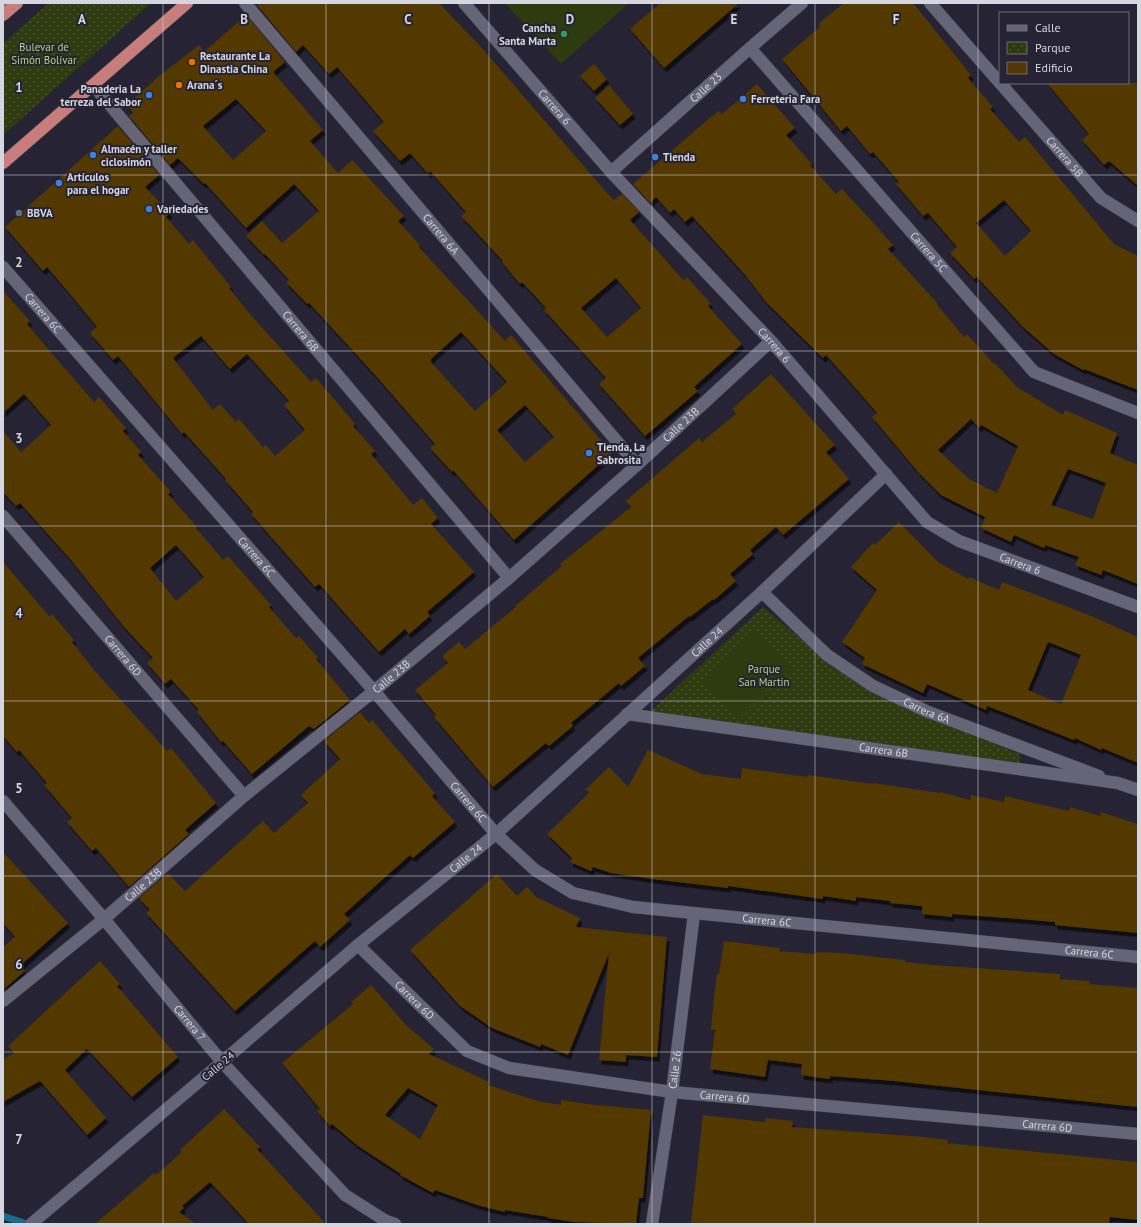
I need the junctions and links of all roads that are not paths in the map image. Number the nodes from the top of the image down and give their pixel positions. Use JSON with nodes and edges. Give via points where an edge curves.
{"nodes":[{"id":1,"x":187,"y":3,"type":"edge"},
{"id":2,"x":245,"y":3,"type":"edge"},
{"id":3,"x":464,"y":3,"type":"edge"},
{"id":4,"x":802,"y":3,"type":"edge"},
{"id":5,"x":930,"y":3,"type":"edge"},
{"id":6,"x":750,"y":48,"type":"junction"},
{"id":7,"x":999,"y":82,"type":"edge"},
{"id":8,"x":1001,"y":84,"type":"edge"},
{"id":9,"x":93,"y":85,"type":"junction"},
{"id":10,"x":3,"y":163,"type":"edge"},
{"id":11,"x":611,"y":172,"type":"junction"},
{"id":12,"x":1138,"y":221,"type":"edge"},
{"id":13,"x":3,"y":267,"type":"edge"},
{"id":14,"x":771,"y":341,"type":"junction"},
{"id":15,"x":1138,"y":413,"type":"edge"},
{"id":16,"x":637,"y":465,"type":"junction"},
{"id":17,"x":886,"y":474,"type":"junction"},
{"id":18,"x":3,"y":516,"type":"edge"},
{"id":19,"x":509,"y":578,"type":"junction"},
{"id":20,"x":762,"y":592,"type":"junction"},
{"id":21,"x":1138,"y":607,"type":"edge"},
{"id":22,"x":374,"y":691,"type":"junction"},
{"id":23,"x":627,"y":714,"type":"junction"},
{"id":24,"x":1118,"y":783,"type":"junction"},
{"id":25,"x":1138,"y":790,"type":"edge"},
{"id":26,"x":244,"y":796,"type":"junction"},
{"id":27,"x":3,"y":802,"type":"edge"},
{"id":28,"x":496,"y":834,"type":"junction"},
{"id":29,"x":694,"y":914,"type":"junction"},
{"id":30,"x":104,"y":919,"type":"junction"},
{"id":31,"x":358,"y":945,"type":"junction"},
{"id":32,"x":1138,"y":957,"type":"edge"},
{"id":33,"x":3,"y":1001,"type":"edge"},
{"id":34,"x":222,"y":1062,"type":"junction"},
{"id":35,"x":672,"y":1092,"type":"junction"},
{"id":36,"x":1138,"y":1134,"type":"edge"},
{"id":37,"x":31,"y":1224,"type":"edge"},
{"id":38,"x":395,"y":1224,"type":"edge"},
{"id":39,"x":652,"y":1224,"type":"edge"}],
"edges":[{"from":1,"to":9,"type":"highway"},
{"from":2,"to":16,"type":"street","name":"Carrera 6A"},
{"from":3,"to":11,"type":"street","name":"Carrera 6"},
{"from":4,"to":6,"type":"street","name":"Calle 23"},
{"from":5,"to":7,"type":"street","name":"Carrera 5B"},
{"from":6,"to":11,"type":"street","name":"Calle 23"},
{"from":6,"to":15,"type":"street","name":"Carrera 5C","via":[[1034,372]]},
{"from":8,"to":12,"type":"street","name":"Carrera 5B","via":[[1101,198]]},
{"from":9,"to":10,"type":"highway"},
{"from":9,"to":19,"type":"street","name":"Carrera 6B"},
{"from":11,"to":14,"type":"street","name":"Carrera 6"},
{"from":13,"to":22,"type":"street","name":"Carrera 6C"},
{"from":14,"to":16,"type":"street","name":"Calle 23B"},
{"from":14,"to":17,"type":"street","name":"Carrera 6"},
{"from":16,"to":19,"type":"street","name":"Calle 23B"},
{"from":17,"to":20,"type":"street","name":"Calle 24"},
{"from":17,"to":21,"type":"street","name":"Carrera 6","via":[[927,522],[959,541]]},
{"from":18,"to":26,"type":"street","name":"Carrera 6D"},
{"from":19,"to":22,"type":"street","name":"Calle 23B"},
{"from":20,"to":23,"type":"street","name":"Calle 24"},
{"from":20,"to":24,"type":"street","name":"Carrera 6A","via":[[827,655],[874,686],[926,711]]},
{"from":22,"to":26,"type":"street","name":"Calle 23B"},
{"from":22,"to":28,"type":"street","name":"Carrera 6C"},
{"from":23,"to":24,"type":"street","name":"Carrera 6B"},
{"from":23,"to":28,"type":"street","name":"Calle 24"},
{"from":24,"to":25,"type":"street","name":"Carrera 6B"},
{"from":26,"to":30,"type":"street","name":"Calle 23B"},
{"from":27,"to":30,"type":"street","name":"Carrera 7"},
{"from":28,"to":29,"type":"street","name":"Carrera 6C","via":[[534,870],[573,893],[633,906]]},
{"from":28,"to":31,"type":"street","name":"Calle 24"},
{"from":29,"to":32,"type":"street","name":"Carrera 6C"},
{"from":29,"to":35,"type":"street","name":"Calle 26"},
{"from":30,"to":33,"type":"street","name":"Calle 23B"},
{"from":30,"to":34,"type":"street","name":"Carrera 7"},
{"from":31,"to":34,"type":"street","name":"Calle 24"},
{"from":31,"to":35,"type":"street","name":"Carrera 6D","via":[[467,1051],[509,1068]]},
{"from":34,"to":37,"type":"street","name":"Calle 24"},
{"from":34,"to":38,"type":"street","name":"Carrera 7","via":[[345,1195],[386,1222]]},
{"from":35,"to":36,"type":"street","name":"Carrera 6D"},
{"from":35,"to":39,"type":"street","name":"Calle 26"}]}
